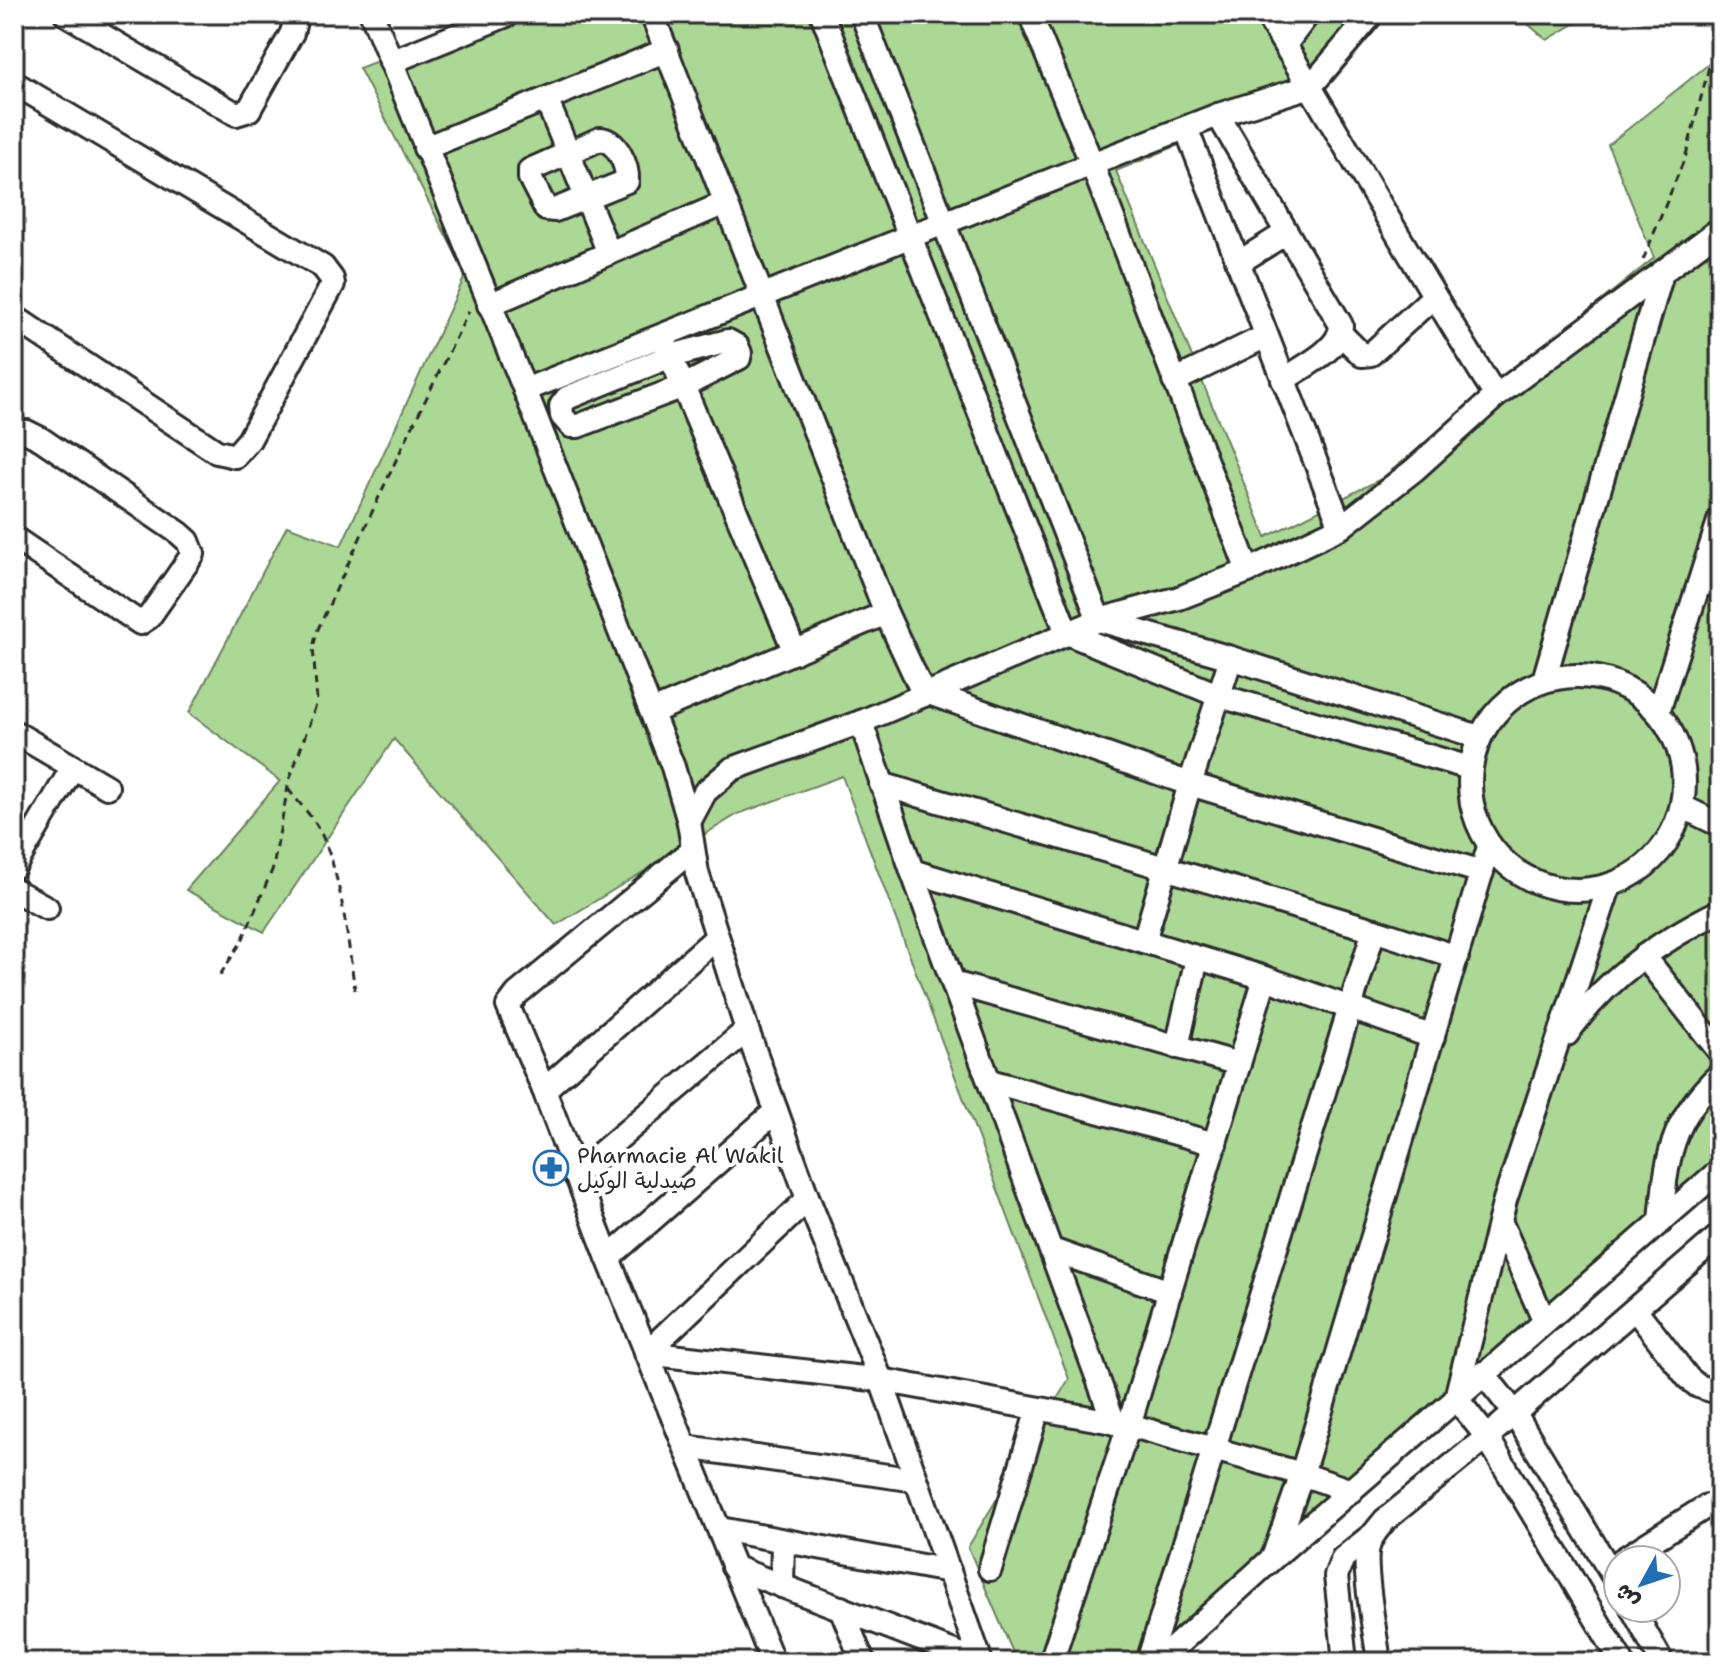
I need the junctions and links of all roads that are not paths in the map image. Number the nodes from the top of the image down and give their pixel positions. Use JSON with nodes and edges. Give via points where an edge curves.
{"nodes":[{"id":1,"x":66,"y":14,"type":"edge"},
{"id":2,"x":289,"y":14,"type":"edge"},
{"id":3,"x":372,"y":14,"type":"edge"},
{"id":4,"x":509,"y":14,"type":"edge"},
{"id":5,"x":652,"y":14,"type":"edge"},
{"id":6,"x":822,"y":14,"type":"edge"},
{"id":7,"x":862,"y":14,"type":"edge"},
{"id":8,"x":1030,"y":14,"type":"edge"},
{"id":9,"x":1266,"y":14,"type":"edge"},
{"id":10,"x":1308,"y":14,"type":"edge"},
{"id":11,"x":1372,"y":14,"type":"edge"},
{"id":12,"x":1285,"y":45,"type":"junction"},
{"id":13,"x":667,"y":50,"type":"junction"},
{"id":14,"x":391,"y":62,"type":"junction"},
{"id":15,"x":14,"y":83,"type":"edge"},
{"id":16,"x":1311,"y":86,"type":"junction"},
{"id":17,"x":547,"y":101,"type":"junction"},
{"id":18,"x":1218,"y":115,"type":"junction"},
{"id":19,"x":1186,"y":128,"type":"junction"},
{"id":20,"x":425,"y":148,"type":"junction"},
{"id":21,"x":568,"y":152,"type":"junction"},
{"id":22,"x":1092,"y":164,"type":"junction"},
{"id":23,"x":587,"y":198,"type":"junction"},
{"id":24,"x":725,"y":203,"type":"junction"},
{"id":25,"x":945,"y":221,"type":"junction"},
{"id":26,"x":1720,"y":229,"type":"edge"},
{"id":27,"x":1286,"y":233,"type":"junction"},
{"id":28,"x":912,"y":237,"type":"junction"},
{"id":29,"x":609,"y":253,"type":"junction"},
{"id":30,"x":1238,"y":263,"type":"junction"},
{"id":31,"x":1662,"y":273,"type":"junction"},
{"id":32,"x":485,"y":296,"type":"junction"},
{"id":33,"x":761,"y":297,"type":"junction"},
{"id":34,"x":1433,"y":297,"type":"junction"},
{"id":35,"x":14,"y":317,"type":"edge"},
{"id":36,"x":1341,"y":334,"type":"junction"},
{"id":37,"x":1266,"y":336,"type":"junction"},
{"id":38,"x":667,"y":346,"type":"junction"},
{"id":39,"x":1283,"y":380,"type":"junction"},
{"id":40,"x":1174,"y":381,"type":"junction"},
{"id":41,"x":684,"y":386,"type":"junction"},
{"id":42,"x":525,"y":390,"type":"junction"},
{"id":43,"x":1496,"y":396,"type":"junction"},
{"id":44,"x":14,"y":432,"type":"edge"},
{"id":45,"x":1720,"y":518,"type":"edge"},
{"id":46,"x":1341,"y":527,"type":"junction"},
{"id":47,"x":14,"y":538,"type":"edge"},
{"id":48,"x":1248,"y":571,"type":"junction"},
{"id":49,"x":1710,"y":584,"type":"edge"},
{"id":50,"x":886,"y":613,"type":"junction"},
{"id":51,"x":1099,"y":620,"type":"junction"},
{"id":52,"x":1067,"y":633,"type":"junction"},
{"id":53,"x":795,"y":652,"type":"junction"},
{"id":54,"x":1231,"y":658,"type":"junction"},
{"id":55,"x":1544,"y":680,"type":"junction"},
{"id":56,"x":926,"y":694,"type":"junction"},
{"id":57,"x":1220,"y":696,"type":"junction"},
{"id":58,"x":652,"y":712,"type":"junction"},
{"id":59,"x":1658,"y":712,"type":"junction"},
{"id":60,"x":861,"y":722,"type":"junction"},
{"id":61,"x":14,"y":732,"type":"edge"},
{"id":62,"x":1479,"y":737,"type":"junction"},
{"id":63,"x":73,"y":767,"type":"junction"},
{"id":64,"x":1470,"y":768,"type":"junction"},
{"id":65,"x":881,"y":784,"type":"junction"},
{"id":66,"x":1190,"y":784,"type":"junction"},
{"id":67,"x":107,"y":787,"type":"dead end"},
{"id":68,"x":1683,"y":807,"type":"junction"},
{"id":69,"x":689,"y":822,"type":"junction"},
{"id":70,"x":1720,"y":825,"type":"edge"},
{"id":71,"x":1489,"y":847,"type":"junction"},
{"id":72,"x":692,"y":850,"type":"junction"},
{"id":73,"x":14,"y":867,"type":"edge"},
{"id":74,"x":1167,"y":867,"type":"junction"},
{"id":75,"x":912,"y":871,"type":"junction"},
{"id":76,"x":1482,"y":872,"type":"junction"},
{"id":77,"x":1609,"y":887,"type":"junction"},
{"id":78,"x":14,"y":890,"type":"edge"},
{"id":79,"x":47,"y":908,"type":"dead end"},
{"id":80,"x":1720,"y":911,"type":"edge"},
{"id":81,"x":1374,"y":930,"type":"junction"},
{"id":82,"x":716,"y":938,"type":"junction"},
{"id":83,"x":1144,"y":941,"type":"junction"},
{"id":84,"x":1644,"y":956,"type":"junction"},
{"id":85,"x":1457,"y":957,"type":"junction"},
{"id":86,"x":1197,"y":958,"type":"junction"},
{"id":87,"x":1265,"y":978,"type":"junction"},
{"id":88,"x":953,"y":983,"type":"junction"},
{"id":89,"x":1349,"y":1008,"type":"junction"},
{"id":90,"x":747,"y":1030,"type":"junction"},
{"id":91,"x":1433,"y":1037,"type":"junction"},
{"id":92,"x":1177,"y":1047,"type":"junction"},
{"id":93,"x":1555,"y":1051,"type":"junction"},
{"id":94,"x":1720,"y":1052,"type":"edge"},
{"id":95,"x":1239,"y":1064,"type":"junction"},
{"id":96,"x":1720,"y":1074,"type":"edge"},
{"id":97,"x":990,"y":1081,"type":"junction"},
{"id":98,"x":544,"y":1090,"type":"junction"},
{"id":99,"x":776,"y":1111,"type":"junction"},
{"id":100,"x":1215,"y":1144,"type":"junction"},
{"id":101,"x":1720,"y":1170,"type":"edge"},
{"id":102,"x":575,"y":1175,"type":"junction"},
{"id":103,"x":808,"y":1199,"type":"junction"},
{"id":104,"x":1500,"y":1221,"type":"junction"},
{"id":105,"x":1661,"y":1222,"type":"junction"},
{"id":106,"x":1720,"y":1235,"type":"edge"},
{"id":107,"x":1052,"y":1250,"type":"junction"},
{"id":108,"x":608,"y":1258,"type":"junction"},
{"id":109,"x":1170,"y":1292,"type":"junction"},
{"id":110,"x":1635,"y":1309,"type":"junction"},
{"id":111,"x":1544,"y":1320,"type":"junction"},
{"id":112,"x":646,"y":1353,"type":"junction"},
{"id":113,"x":1483,"y":1373,"type":"junction"},
{"id":114,"x":881,"y":1380,"type":"junction"},
{"id":115,"x":1717,"y":1392,"type":"dead end"},
{"id":116,"x":1456,"y":1398,"type":"junction"},
{"id":117,"x":1038,"y":1409,"type":"junction"},
{"id":118,"x":1514,"y":1412,"type":"junction"},
{"id":119,"x":1122,"y":1424,"type":"junction"},
{"id":120,"x":1487,"y":1437,"type":"junction"},
{"id":121,"x":686,"y":1447,"type":"junction"},
{"id":122,"x":1215,"y":1451,"type":"junction"},
{"id":123,"x":1302,"y":1474,"type":"junction"},
{"id":124,"x":916,"y":1480,"type":"junction"},
{"id":125,"x":1351,"y":1491,"type":"junction"},
{"id":126,"x":1707,"y":1506,"type":"dead end"},
{"id":127,"x":720,"y":1529,"type":"junction"},
{"id":128,"x":1372,"y":1535,"type":"junction"},
{"id":129,"x":783,"y":1541,"type":"junction"},
{"id":130,"x":1653,"y":1544,"type":"edge"},
{"id":131,"x":1602,"y":1546,"type":"edge"},
{"id":132,"x":1274,"y":1557,"type":"junction"},
{"id":133,"x":733,"y":1567,"type":"junction"},
{"id":134,"x":990,"y":1569,"type":"dead end"},
{"id":135,"x":949,"y":1571,"type":"junction"},
{"id":136,"x":782,"y":1586,"type":"junction"},
{"id":137,"x":841,"y":1608,"type":"junction"},
{"id":138,"x":1641,"y":1624,"type":"edge"},
{"id":139,"x":773,"y":1662,"type":"edge"},
{"id":140,"x":863,"y":1662,"type":"edge"},
{"id":141,"x":980,"y":1662,"type":"edge"},
{"id":142,"x":1051,"y":1662,"type":"edge"},
{"id":143,"x":1148,"y":1662,"type":"edge"},
{"id":144,"x":1158,"y":1662,"type":"edge"},
{"id":145,"x":1345,"y":1662,"type":"edge"},
{"id":146,"x":1379,"y":1662,"type":"edge"},
{"id":147,"x":1622,"y":1662,"type":"edge"},
{"id":148,"x":1662,"y":1662,"type":"edge"}],
"edges":[{"from":1,"to":2,"type":"street","via":[[236,114],[249,110],[292,33],[295,21]]},
{"from":3,"to":14,"type":"street"},
{"from":4,"to":14,"type":"street"},
{"from":5,"to":13,"type":"street"},
{"from":6,"to":28,"type":"street"},
{"from":7,"to":25,"type":"street"},
{"from":8,"to":22,"type":"street"},
{"from":9,"to":12,"type":"street"},
{"from":10,"to":12,"type":"street"},
{"from":11,"to":16,"type":"street"},
{"from":12,"to":16,"type":"street"},
{"from":13,"to":17,"type":"street"},
{"from":13,"to":24,"type":"street"},
{"from":14,"to":20,"type":"street"},
{"from":15,"to":35,"type":"street","via":[[323,267],[333,284],[249,440],[235,456],[217,452]]},
{"from":16,"to":18,"type":"street"},
{"from":16,"to":34,"type":"street"},
{"from":17,"to":20,"type":"street"},
{"from":17,"to":21,"type":"street"},
{"from":18,"to":19,"type":"street"},
{"from":18,"to":27,"type":"street"},
{"from":19,"to":22,"type":"street"},
{"from":19,"to":30,"type":"street"},
{"from":20,"to":32,"type":"street"},
{"from":21,"to":23,"type":"street"},
{"from":21,"to":23,"type":"street","via":[[534,167],[530,178],[549,211]]},
{"from":21,"to":23,"type":"street","via":[[609,140],[627,173],[625,183]]},
{"from":22,"to":25,"type":"street"},
{"from":22,"to":40,"type":"street"},
{"from":23,"to":29,"type":"street"},
{"from":24,"to":29,"type":"street"},
{"from":24,"to":33,"type":"street"},
{"from":25,"to":28,"type":"street"},
{"from":25,"to":51,"type":"street"},
{"from":26,"to":31,"type":"street"},
{"from":27,"to":30,"type":"street"},
{"from":27,"to":36,"type":"street","via":[[1339,320]]},
{"from":28,"to":33,"type":"street"},
{"from":28,"to":52,"type":"street"},
{"from":29,"to":32,"type":"street"},
{"from":30,"to":37,"type":"street"},
{"from":31,"to":43,"type":"street"},
{"from":31,"to":55,"type":"street"},
{"from":32,"to":42,"type":"street"},
{"from":33,"to":38,"type":"street"},
{"from":33,"to":50,"type":"street"},
{"from":34,"to":36,"type":"street","via":[[1371,354],[1362,355]]},
{"from":34,"to":43,"type":"street"},
{"from":36,"to":39,"type":"street","via":[[1335,344]]},
{"from":37,"to":39,"type":"street"},
{"from":37,"to":40,"type":"street"},
{"from":38,"to":41,"type":"street"},
{"from":38,"to":41,"type":"street","via":[[728,341],[740,353],[732,363]]},
{"from":38,"to":41,"type":"street","via":[[567,398],[562,416],[578,426]]},
{"from":38,"to":42,"type":"street"},
{"from":39,"to":46,"type":"street"},
{"from":40,"to":48,"type":"street"},
{"from":41,"to":53,"type":"street"},
{"from":42,"to":58,"type":"street"},
{"from":43,"to":46,"type":"street"},
{"from":44,"to":47,"type":"street","via":[[33,434],[116,490],[179,533],[193,554],[140,623]]},
{"from":45,"to":49,"type":"street"},
{"from":46,"to":48,"type":"street"},
{"from":48,"to":51,"type":"street","via":[[1179,598]]},
{"from":49,"to":59,"type":"street"},
{"from":50,"to":53,"type":"street"},
{"from":50,"to":56,"type":"street"},
{"from":51,"to":52,"type":"street"},
{"from":51,"to":54,"type":"street"},
{"from":52,"to":56,"type":"street"},
{"from":52,"to":57,"type":"street"},
{"from":53,"to":58,"type":"street"},
{"from":54,"to":57,"type":"street"},
{"from":54,"to":62,"type":"street"},
{"from":55,"to":59,"type":"street","via":[[1585,675],[1626,686]]},
{"from":55,"to":62,"type":"street","via":[[1506,702]]},
{"from":56,"to":60,"type":"street"},
{"from":56,"to":66,"type":"street"},
{"from":57,"to":64,"type":"street"},
{"from":57,"to":66,"type":"street"},
{"from":58,"to":69,"type":"street"},
{"from":59,"to":68,"type":"street","via":[[1682,756]]},
{"from":60,"to":65,"type":"street"},
{"from":60,"to":69,"type":"street","via":[[732,769],[705,792]]},
{"from":61,"to":63,"type":"street"},
{"from":62,"to":64,"type":"street"},
{"from":63,"to":67,"type":"street"},
{"from":63,"to":73,"type":"street"},
{"from":64,"to":71,"type":"street","via":[[1472,809]]},
{"from":65,"to":74,"type":"street"},
{"from":65,"to":75,"type":"street"},
{"from":66,"to":74,"type":"street"},
{"from":66,"to":76,"type":"street"},
{"from":68,"to":70,"type":"street"},
{"from":68,"to":77,"type":"street","via":[[1669,842],[1643,870]]},
{"from":69,"to":72,"type":"street"},
{"from":71,"to":76,"type":"street"},
{"from":71,"to":77,"type":"street","via":[[1522,876],[1564,891]]},
{"from":72,"to":82,"type":"street"},
{"from":72,"to":98,"type":"street","via":[[509,1002]]},
{"from":74,"to":81,"type":"street"},
{"from":74,"to":83,"type":"street"},
{"from":75,"to":83,"type":"street"},
{"from":75,"to":88,"type":"street"},
{"from":76,"to":85,"type":"street"},
{"from":77,"to":93,"type":"street"},
{"from":78,"to":79,"type":"street"},
{"from":80,"to":84,"type":"street"},
{"from":81,"to":85,"type":"street"},
{"from":81,"to":89,"type":"street"},
{"from":82,"to":90,"type":"street"},
{"from":82,"to":98,"type":"street"},
{"from":83,"to":86,"type":"street"},
{"from":84,"to":93,"type":"street","via":[[1579,1017]]},
{"from":84,"to":94,"type":"street"},
{"from":85,"to":91,"type":"street"},
{"from":86,"to":87,"type":"street"},
{"from":86,"to":92,"type":"street"},
{"from":87,"to":89,"type":"street"},
{"from":87,"to":95,"type":"street"},
{"from":88,"to":92,"type":"street"},
{"from":88,"to":97,"type":"street"},
{"from":89,"to":91,"type":"street"},
{"from":89,"to":122,"type":"street"},
{"from":90,"to":99,"type":"street"},
{"from":90,"to":102,"type":"street"},
{"from":91,"to":123,"type":"street"},
{"from":92,"to":95,"type":"street"},
{"from":93,"to":104,"type":"street"},
{"from":95,"to":100,"type":"street"},
{"from":96,"to":105,"type":"street","via":[[1683,1116],[1666,1166]]},
{"from":97,"to":100,"type":"street"},
{"from":97,"to":107,"type":"street"},
{"from":98,"to":102,"type":"street"},
{"from":99,"to":103,"type":"street"},
{"from":99,"to":108,"type":"street"},
{"from":100,"to":109,"type":"street"},
{"from":101,"to":105,"type":"street"},
{"from":102,"to":108,"type":"street"},
{"from":103,"to":112,"type":"street"},
{"from":103,"to":114,"type":"street"},
{"from":104,"to":111,"type":"street"},
{"from":104,"to":116,"type":"street"},
{"from":105,"to":111,"type":"street"},
{"from":106,"to":110,"type":"street"},
{"from":107,"to":109,"type":"street"},
{"from":107,"to":119,"type":"street"},
{"from":108,"to":112,"type":"street"},
{"from":109,"to":119,"type":"street"},
{"from":110,"to":115,"type":"street","via":[[1688,1378]]},
{"from":110,"to":118,"type":"street"},
{"from":111,"to":113,"type":"street"},
{"from":112,"to":114,"type":"street"},
{"from":112,"to":121,"type":"street"},
{"from":113,"to":116,"type":"street"},
{"from":113,"to":118,"type":"street"},
{"from":114,"to":117,"type":"street"},
{"from":114,"to":124,"type":"street"},
{"from":116,"to":120,"type":"street"},
{"from":116,"to":125,"type":"street"},
{"from":117,"to":119,"type":"street"},
{"from":117,"to":134,"type":"street"},
{"from":118,"to":120,"type":"street"},
{"from":118,"to":131,"type":"street"},
{"from":119,"to":122,"type":"street"},
{"from":119,"to":142,"type":"street"},
{"from":120,"to":128,"type":"street"},
{"from":120,"to":147,"type":"street"},
{"from":121,"to":124,"type":"street"},
{"from":121,"to":127,"type":"street"},
{"from":122,"to":123,"type":"street"},
{"from":122,"to":143,"type":"street"},
{"from":123,"to":125,"type":"street"},
{"from":123,"to":132,"type":"street"},
{"from":124,"to":135,"type":"street"},
{"from":125,"to":132,"type":"street"},
{"from":126,"to":130,"type":"street"},
{"from":127,"to":129,"type":"street"},
{"from":127,"to":133,"type":"street"},
{"from":128,"to":145,"type":"street","via":[[1343,1558],[1336,1576]]},
{"from":128,"to":146,"type":"street","via":[[1367,1567]]},
{"from":129,"to":135,"type":"street"},
{"from":129,"to":136,"type":"street"},
{"from":132,"to":144,"type":"street"},
{"from":133,"to":136,"type":"street"},
{"from":133,"to":139,"type":"street"},
{"from":135,"to":141,"type":"street"},
{"from":136,"to":137,"type":"street"},
{"from":137,"to":140,"type":"street"},
{"from":137,"to":141,"type":"street"},
{"from":138,"to":148,"type":"street"}]}
